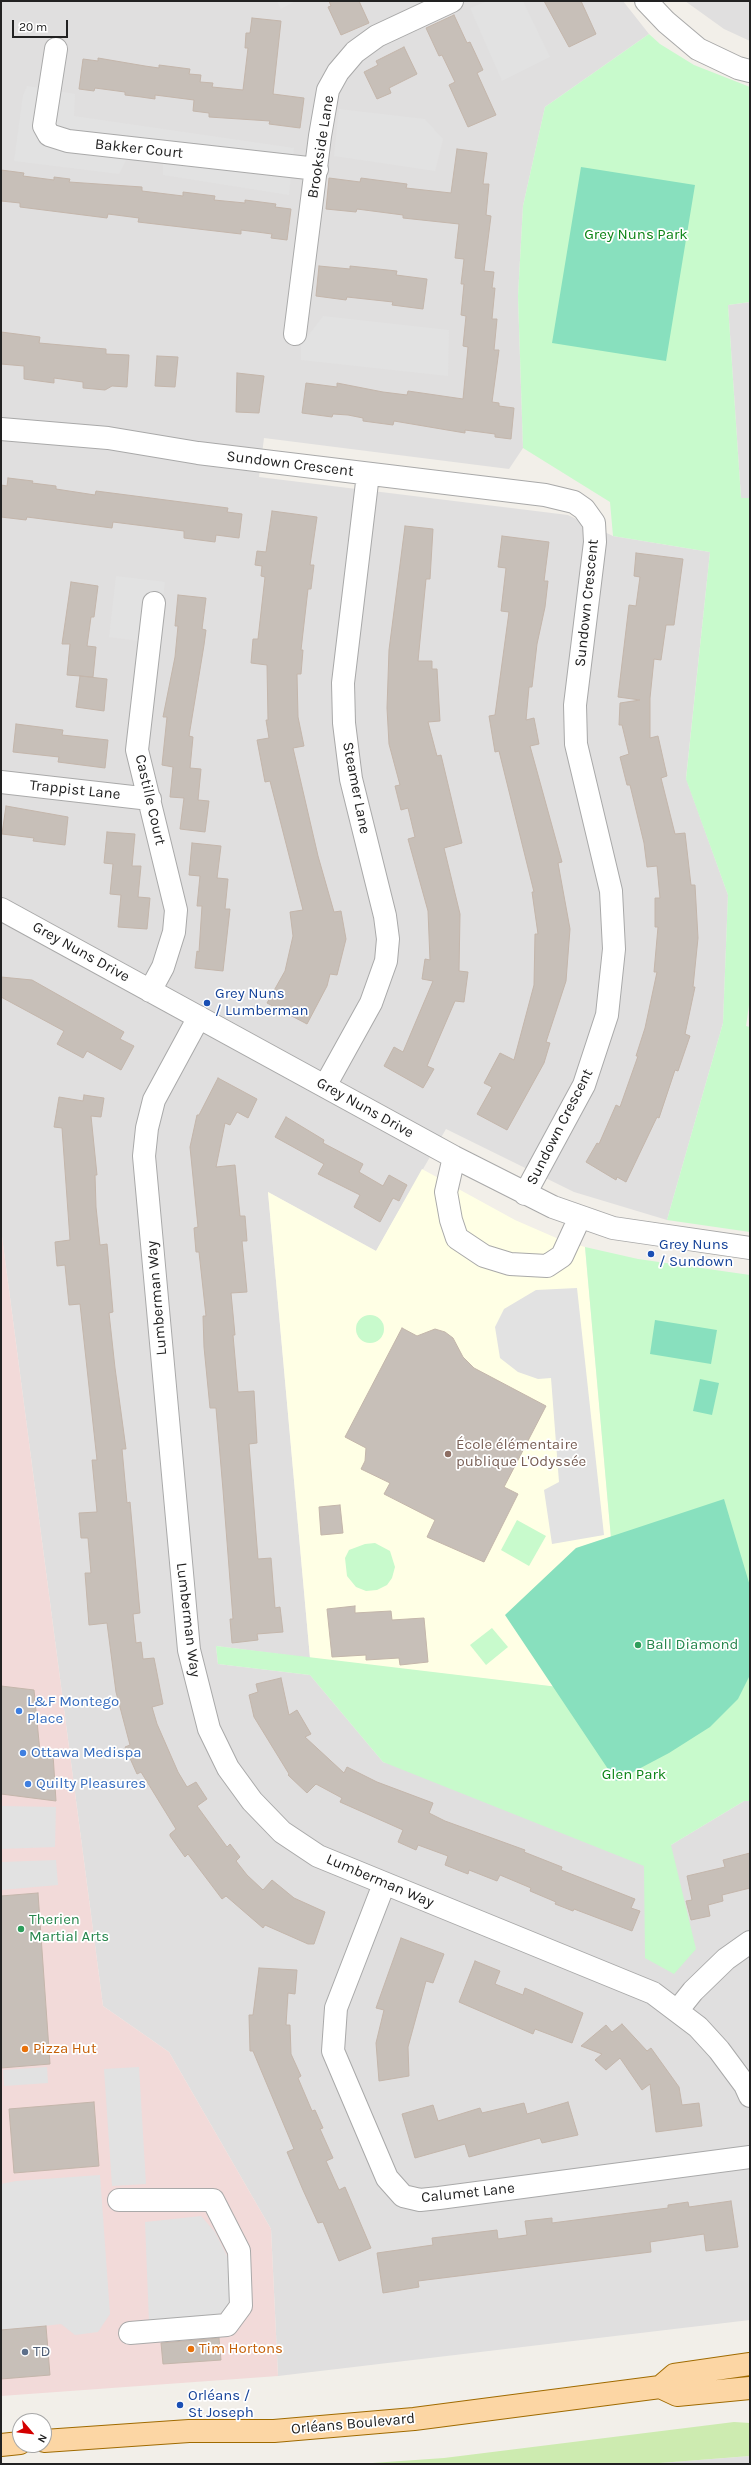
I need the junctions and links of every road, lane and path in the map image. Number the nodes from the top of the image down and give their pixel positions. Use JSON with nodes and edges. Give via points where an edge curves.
{"nodes":[{"id":1,"x":452,"y":1,"type":"edge"},
{"id":2,"x":646,"y":1,"type":"edge"},
{"id":3,"x":56,"y":49,"type":"dead end"},
{"id":4,"x":750,"y":71,"type":"edge"},
{"id":5,"x":317,"y":169,"type":"junction"},
{"id":6,"x":295,"y":334,"type":"dead end"},
{"id":7,"x":1,"y":429,"type":"edge"},
{"id":8,"x":368,"y":474,"type":"junction"},
{"id":9,"x":154,"y":603,"type":"dead end"},
{"id":10,"x":1,"y":782,"type":"edge"},
{"id":11,"x":150,"y":799,"type":"junction"},
{"id":12,"x":1,"y":909,"type":"edge"},
{"id":13,"x":150,"y":991,"type":"junction"},
{"id":14,"x":199,"y":1017,"type":"junction"},
{"id":15,"x":325,"y":1086,"type":"junction"},
{"id":16,"x":454,"y":1157,"type":"junction"},
{"id":17,"x":525,"y":1194,"type":"junction"},
{"id":18,"x":580,"y":1217,"type":"junction"},
{"id":19,"x":750,"y":1248,"type":"edge"},
{"id":20,"x":384,"y":1884,"type":"junction"},
{"id":21,"x":750,"y":1942,"type":"edge"},
{"id":22,"x":677,"y":2011,"type":"junction"},
{"id":23,"x":750,"y":2096,"type":"edge"},
{"id":24,"x":750,"y":2157,"type":"edge"},
{"id":25,"x":119,"y":2200,"type":"dead end"},
{"id":26,"x":130,"y":2333,"type":"dead end"},
{"id":27,"x":750,"y":2364,"type":"edge"},
{"id":28,"x":660,"y":2387,"type":"junction"},
{"id":29,"x":750,"y":2388,"type":"edge"},
{"id":30,"x":52,"y":2440,"type":"edge"},
{"id":31,"x":12,"y":2444,"type":"edge"},
{"id":32,"x":1,"y":2445,"type":"edge"}],
"edges":[{"from":1,"to":5,"type":"street","name":"Brookside Lane","via":[[377,36],[355,52],[338,72],[328,90]]},
{"from":2,"to":4,"type":"street","via":[[698,49]]},
{"from":3,"to":5,"type":"street","name":"Bakker Court","via":[[44,126],[49,135],[68,141]]},
{"from":5,"to":6,"type":"street","name":"Brookside Lane"},
{"from":7,"to":8,"type":"street","name":"Sundown Crescent","via":[[108,438],[198,453]]},
{"from":8,"to":15,"type":"street","name":"Steamer Lane","via":[[343,682],[344,723],[352,779],[386,916],[388,939],[386,961],[371,1002]]},
{"from":8,"to":17,"type":"street","name":"Sundown Crescent","via":[[560,498],[574,502],[584,509],[594,523],[595,542],[575,705],[575,725],[576,744],[612,891],[614,949],[610,993],[601,1038],[584,1085]]},
{"from":9,"to":11,"type":"street","name":"Castille Court","via":[[138,750]]},
{"from":10,"to":11,"type":"street","name":"Trappist Lane"},
{"from":11,"to":13,"type":"street","name":"Castille Court","via":[[176,910],[174,932],[163,967]]},
{"from":12,"to":13,"type":"street","name":"Grey Nuns Drive"},
{"from":13,"to":14,"type":"street","name":"Grey Nuns Drive"},
{"from":14,"to":15,"type":"street","name":"Grey Nuns Drive"},
{"from":14,"to":20,"type":"street","name":"Lumberman Way","via":[[154,1100],[144,1156],[189,1650],[197,1688],[209,1729],[228,1768],[252,1801],[282,1832],[318,1856]]},
{"from":15,"to":16,"type":"street","name":"Grey Nuns Drive"},
{"from":16,"to":17,"type":"street","name":"Grey Nuns Drive"},
{"from":16,"to":18,"type":"street","via":[[446,1192],[451,1220],[457,1238],[484,1256],[510,1264],[547,1266],[562,1256]]},
{"from":17,"to":18,"type":"street","name":"Grey Nuns Drive"},
{"from":18,"to":19,"type":"street","name":"Grey Nuns Drive","via":[[613,1228]]},
{"from":20,"to":22,"type":"street","name":"Lumberman Way","via":[[654,1993]]},
{"from":20,"to":24,"type":"street","name":"Calumet Lane","via":[[338,2002],[333,2029],[333,2051],[387,2178],[403,2196],[420,2200],[433,2199]]},
{"from":21,"to":22,"type":"street","via":[[726,1959],[693,1991]]},
{"from":22,"to":23,"type":"street","name":"Lumberman Way","via":[[698,2027],[719,2050],[745,2085]]},
{"from":25,"to":26,"type":"street","via":[[213,2200],[239,2251],[241,2306],[226,2325]]},
{"from":27,"to":28,"type":"main road","via":[[674,2375]]},
{"from":28,"to":29,"type":"main road","via":[[678,2395]]},
{"from":28,"to":30,"type":"main road","name":"Orléans Boulevard","via":[[414,2419],[290,2430],[190,2431]]},
{"from":31,"to":32,"type":"main road"}]}
